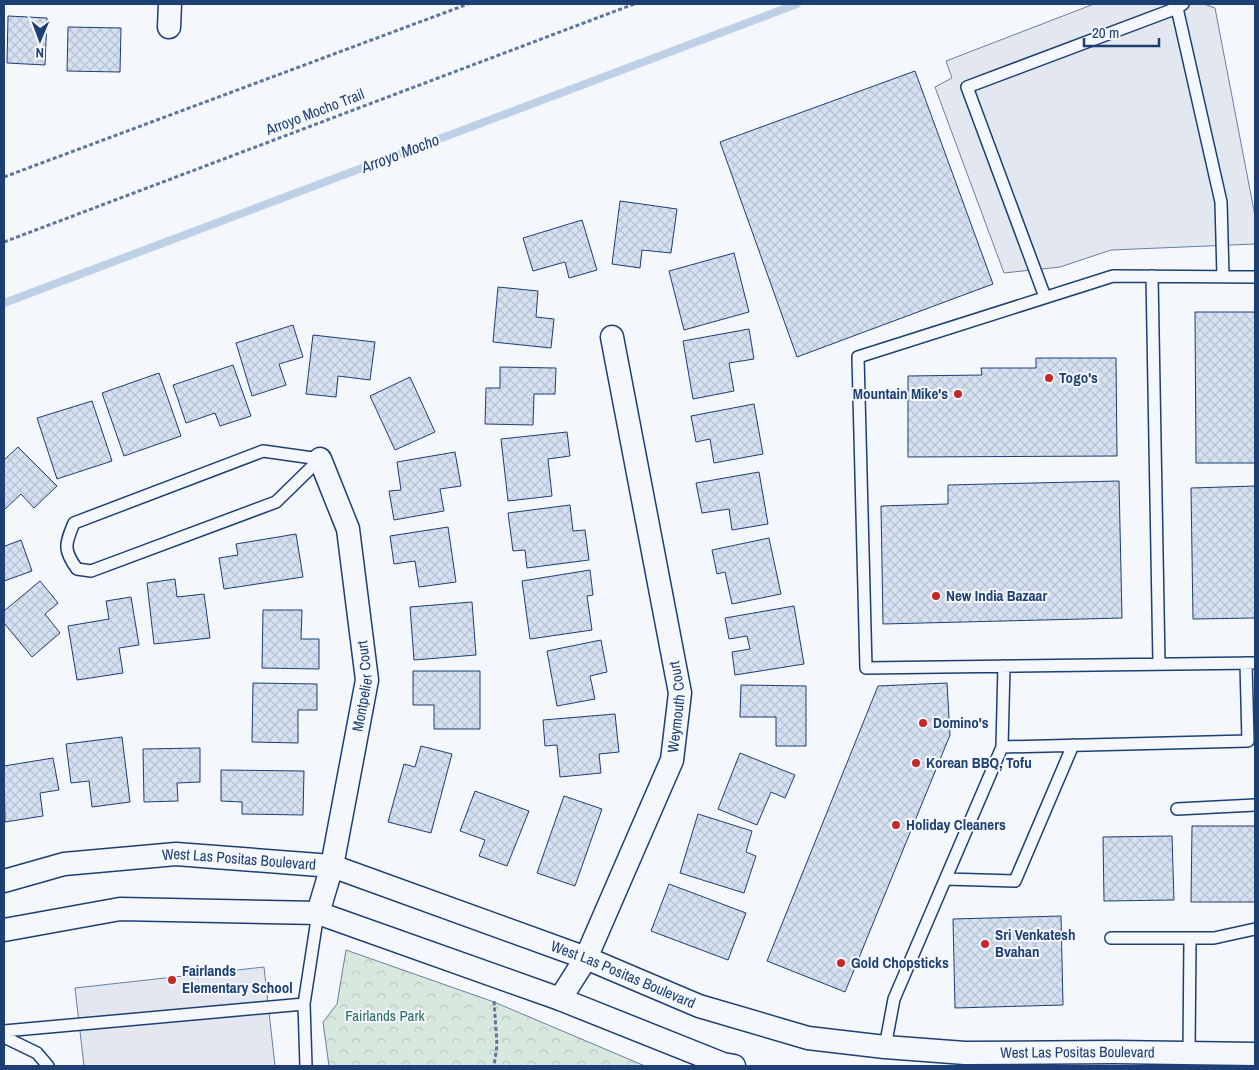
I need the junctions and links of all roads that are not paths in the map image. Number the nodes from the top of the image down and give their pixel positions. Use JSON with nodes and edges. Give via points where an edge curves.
{"nodes":[{"id":1,"x":170,"y":4,"type":"edge"},
{"id":2,"x":1180,"y":6,"type":"edge"},
{"id":3,"x":169,"y":27,"type":"dead end"},
{"id":4,"x":1152,"y":276,"type":"junction"},
{"id":5,"x":1223,"y":276,"type":"junction"},
{"id":6,"x":1255,"y":277,"type":"edge"},
{"id":7,"x":1045,"y":297,"type":"junction"},
{"id":8,"x":612,"y":337,"type":"dead end"},
{"id":9,"x":320,"y":460,"type":"junction"},
{"id":10,"x":1251,"y":663,"type":"edge"},
{"id":11,"x":1159,"y":664,"type":"junction"},
{"id":12,"x":1004,"y":666,"type":"junction"},
{"id":13,"x":1073,"y":745,"type":"junction"},
{"id":14,"x":1002,"y":747,"type":"junction"},
{"id":15,"x":1255,"y":805,"type":"edge"},
{"id":16,"x":1177,"y":809,"type":"dead end"},
{"id":17,"x":332,"y":866,"type":"junction"},
{"id":18,"x":946,"y":879,"type":"junction"},
{"id":19,"x":4,"y":881,"type":"edge"},
{"id":20,"x":318,"y":912,"type":"junction"},
{"id":21,"x":1255,"y":929,"type":"edge"},
{"id":22,"x":4,"y":930,"type":"edge"},
{"id":23,"x":1112,"y":938,"type":"dead end"},
{"id":24,"x":1190,"y":938,"type":"junction"},
{"id":25,"x":586,"y":958,"type":"junction"},
{"id":26,"x":560,"y":998,"type":"junction"},
{"id":27,"x":304,"y":1004,"type":"junction"},
{"id":28,"x":4,"y":1031,"type":"edge"},
{"id":29,"x":4,"y":1037,"type":"edge"},
{"id":30,"x":1189,"y":1053,"type":"junction"},
{"id":31,"x":1255,"y":1054,"type":"edge"},
{"id":32,"x":887,"y":1060,"type":"edge"},
{"id":33,"x":727,"y":1065,"type":"edge"},
{"id":34,"x":48,"y":1066,"type":"edge"},
{"id":35,"x":306,"y":1066,"type":"edge"}],
"edges":[{"from":1,"to":3,"type":"street"},
{"from":2,"to":5,"type":"lane","via":[[1221,202]]},
{"from":2,"to":7,"type":"lane","via":[[967,87]]},
{"from":4,"to":5,"type":"lane"},
{"from":4,"to":7,"type":"lane","via":[[1114,276]]},
{"from":4,"to":11,"type":"lane"},
{"from":5,"to":6,"type":"lane"},
{"from":7,"to":12,"type":"lane","via":[[858,357],[866,668]]},
{"from":8,"to":25,"type":"street","name":"Weymouth Court","via":[[680,692],[672,760]]},
{"from":9,"to":9,"type":"lane","via":[[263,451],[74,523],[66,540],[69,558],[77,569],[91,571],[276,502]]},
{"from":9,"to":17,"type":"street","name":"Montpelier Court","via":[[348,529],[367,680]]},
{"from":10,"to":11,"type":"lane"},
{"from":10,"to":13,"type":"lane","via":[[1248,741]]},
{"from":11,"to":12,"type":"lane"},
{"from":12,"to":14,"type":"lane"},
{"from":13,"to":14,"type":"lane"},
{"from":13,"to":18,"type":"lane","via":[[1015,881]]},
{"from":14,"to":18,"type":"lane"},
{"from":15,"to":16,"type":"lane"},
{"from":17,"to":19,"type":"street","name":"West Las Positas Boulevard","via":[[176,854],[64,864]]},
{"from":17,"to":20,"type":"street","name":"Montpelier Court"},
{"from":17,"to":25,"type":"street","name":"West Las Positas Boulevard"},
{"from":18,"to":32,"type":"lane","via":[[894,999]]},
{"from":20,"to":22,"type":"street","via":[[120,909]]},
{"from":20,"to":26,"type":"street"},
{"from":20,"to":27,"type":"lane"},
{"from":21,"to":24,"type":"lane","via":[[1214,938]]},
{"from":23,"to":24,"type":"lane"},
{"from":24,"to":30,"type":"lane"},
{"from":25,"to":26,"type":"street","name":"Weymouth Court"},
{"from":25,"to":32,"type":"street","name":"West Las Positas Boulevard","via":[[699,1006]]},
{"from":26,"to":33,"type":"street"},
{"from":27,"to":28,"type":"lane"},
{"from":27,"to":35,"type":"lane"},
{"from":29,"to":34,"type":"lane","via":[[37,1053]]},
{"from":30,"to":31,"type":"street","name":"West Las Positas Boulevard"},
{"from":30,"to":32,"type":"street","name":"West Las Positas Boulevard","via":[[965,1053]]}]}
